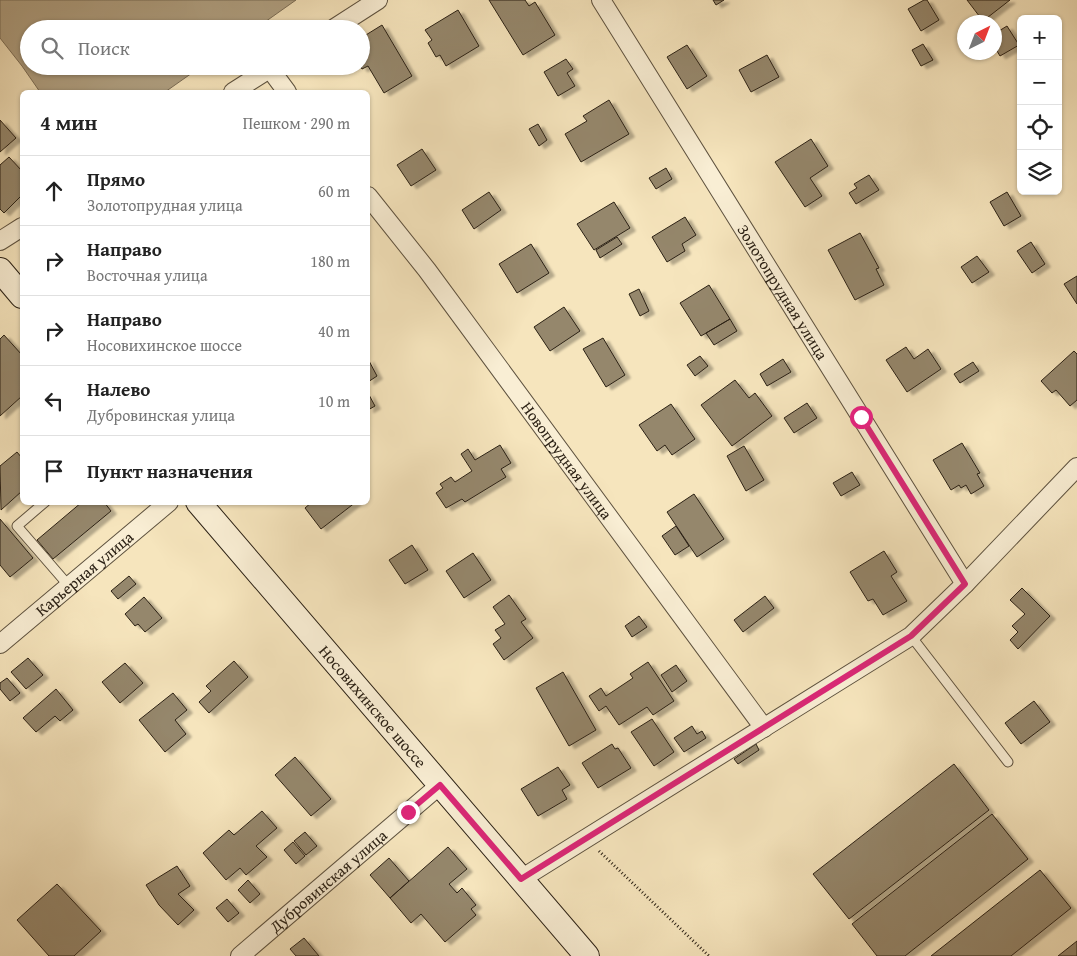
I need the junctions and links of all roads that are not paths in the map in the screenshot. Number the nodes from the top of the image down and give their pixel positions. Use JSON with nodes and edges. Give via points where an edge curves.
{"nodes":[{"id":1,"x":378,"y":0,"type":"edge"},
{"id":2,"x":601,"y":0,"type":"edge"},
{"id":3,"x":347,"y":20,"type":"edge"},
{"id":4,"x":261,"y":75,"type":"edge"},
{"id":5,"x":276,"y":75,"type":"edge"},
{"id":6,"x":236,"y":90,"type":"edge"},
{"id":7,"x":286,"y":90,"type":"edge"},
{"id":8,"x":370,"y":199,"type":"edge"},
{"id":9,"x":20,"y":228,"type":"edge"},
{"id":10,"x":0,"y":241,"type":"edge"},
{"id":11,"x":0,"y":270,"type":"edge"},
{"id":12,"x":20,"y":294,"type":"edge"},
{"id":13,"x":1077,"y":467,"type":"edge"},
{"id":14,"x":42,"y":505,"type":"edge"},
{"id":15,"x":165,"y":505,"type":"edge"},
{"id":16,"x":201,"y":505,"type":"edge"},
{"id":17,"x":965,"y":584,"type":"junction"},
{"id":18,"x":69,"y":586,"type":"junction"},
{"id":19,"x":911,"y":636,"type":"junction"},
{"id":20,"x":0,"y":644,"type":"edge"},
{"id":21,"x":764,"y":728,"type":"junction"},
{"id":22,"x":1008,"y":762,"type":"dead end"},
{"id":23,"x":440,"y":785,"type":"junction"},
{"id":24,"x":521,"y":879,"type":"junction"},
{"id":25,"x":240,"y":956,"type":"edge"},
{"id":26,"x":587,"y":956,"type":"edge"}],
"edges":[{"from":1,"to":3,"type":"street"},
{"from":2,"to":17,"type":"street","name":"Золотопрудная улица"},
{"from":4,"to":6,"type":"street"},
{"from":5,"to":7,"type":"street"},
{"from":8,"to":21,"type":"street","name":"Новопрудная улица","via":[[427,270]]},
{"from":9,"to":10,"type":"street"},
{"from":11,"to":12,"type":"main road"},
{"from":13,"to":17,"type":"street"},
{"from":14,"to":18,"type":"lane","via":[[17,526]]},
{"from":15,"to":18,"type":"street","name":"Карьерная улица"},
{"from":16,"to":23,"type":"main road","name":"Носовихинское шоссе"},
{"from":17,"to":19,"type":"street"},
{"from":18,"to":20,"type":"street","name":"Карьерная улица"},
{"from":19,"to":21,"type":"street"},
{"from":19,"to":22,"type":"lane"},
{"from":21,"to":24,"type":"street"},
{"from":23,"to":24,"type":"main road","name":"Носовихинское шоссе"},
{"from":23,"to":25,"type":"street","name":"Дубровинская улица"},
{"from":24,"to":26,"type":"main road","name":"Носовихинское шоссе"}]}
